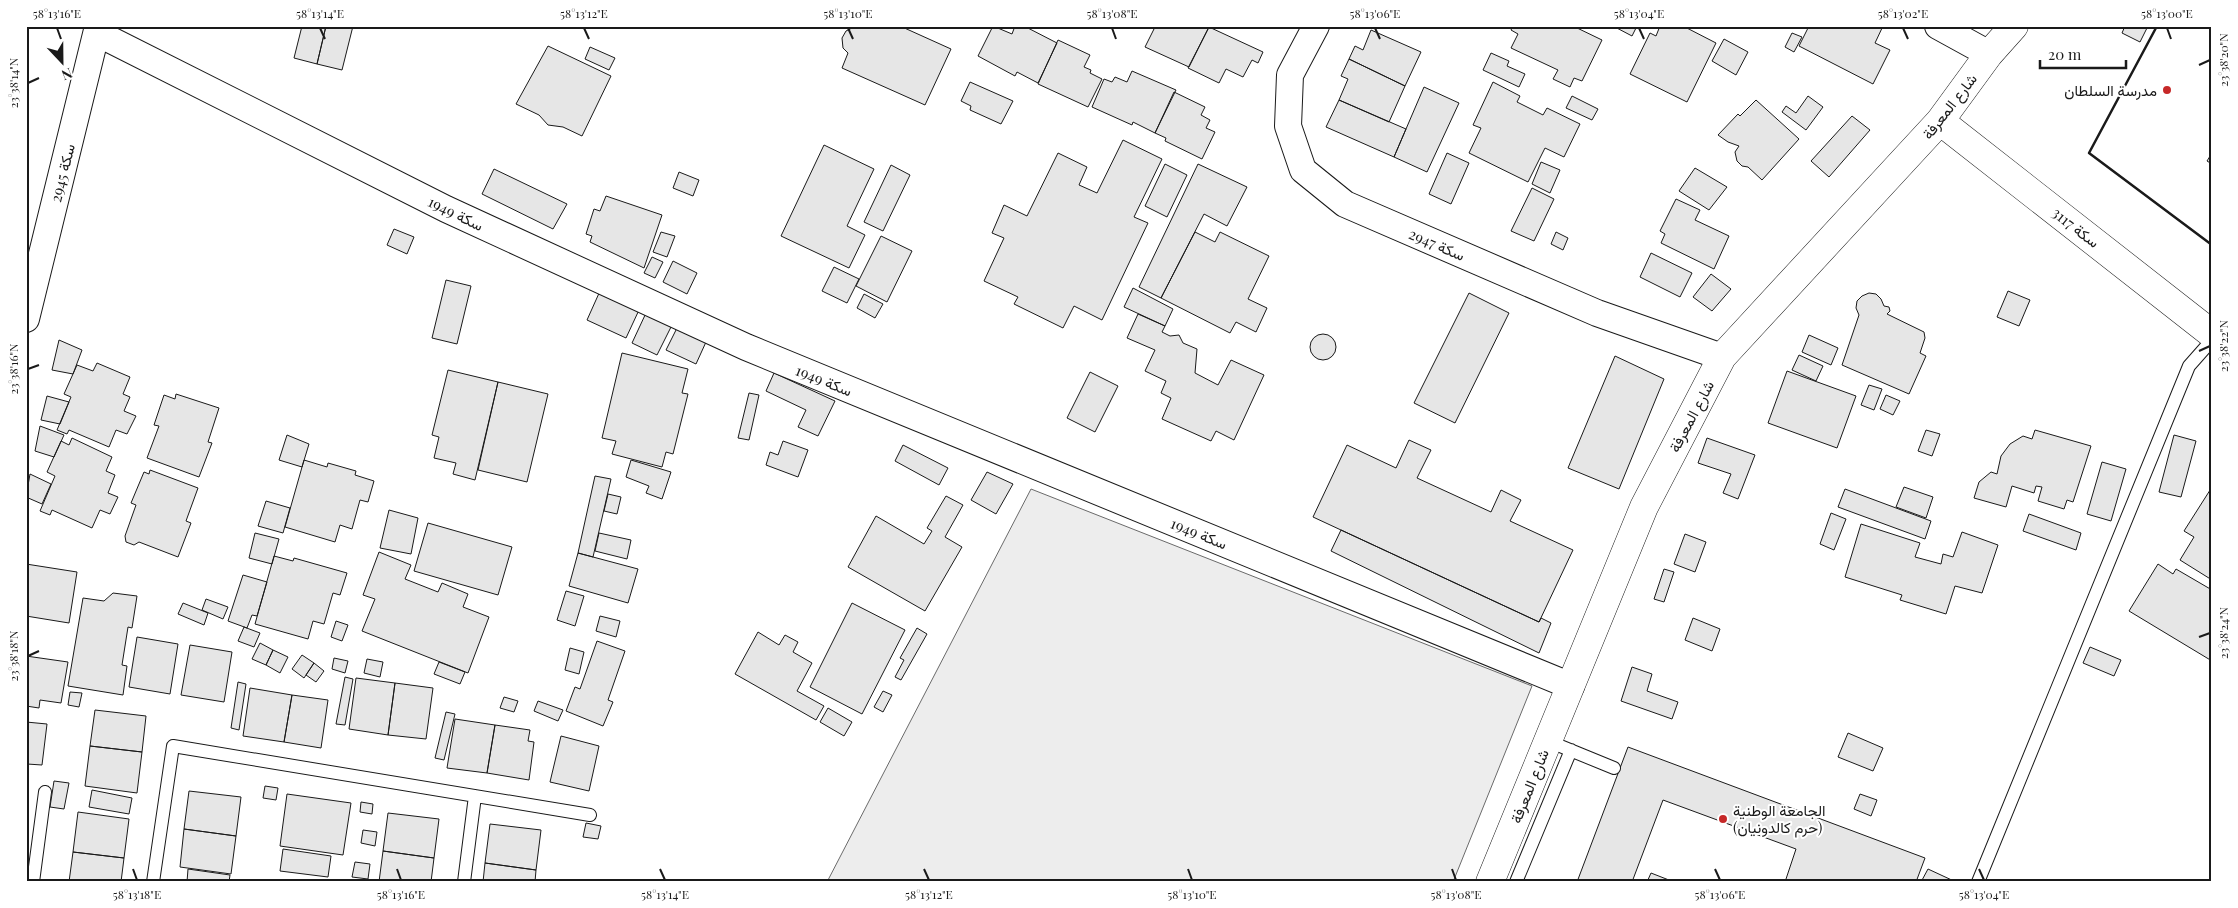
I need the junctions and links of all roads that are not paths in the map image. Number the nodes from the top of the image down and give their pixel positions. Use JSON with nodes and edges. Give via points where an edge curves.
{"nodes":[{"id":1,"x":1316,"y":26,"type":"edge"},
{"id":2,"x":1938,"y":26,"type":"edge"},
{"id":3,"x":2014,"y":26,"type":"edge"},
{"id":4,"x":97,"y":30,"type":"edge"},
{"id":5,"x":1989,"y":54,"type":"junction"},
{"id":6,"x":1940,"y":121,"type":"junction"},
{"id":7,"x":26,"y":319,"type":"edge"},
{"id":8,"x":2212,"y":334,"type":"edge"},
{"id":9,"x":2212,"y":340,"type":"edge"},
{"id":10,"x":1722,"y":357,"type":"junction"},
{"id":11,"x":1571,"y":686,"type":"junction"},
{"id":12,"x":1559,"y":746,"type":"junction"},
{"id":13,"x":1614,"y":768,"type":"dead end"},
{"id":14,"x":45,"y":792,"type":"dead end"},
{"id":15,"x":475,"y":796,"type":"junction"},
{"id":16,"x":590,"y":815,"type":"dead end"},
{"id":17,"x":32,"y":882,"type":"edge"},
{"id":18,"x":154,"y":882,"type":"edge"},
{"id":19,"x":464,"y":882,"type":"edge"},
{"id":20,"x":1490,"y":882,"type":"edge"},
{"id":21,"x":1516,"y":882,"type":"edge"},
{"id":22,"x":1978,"y":882,"type":"edge"}],
"edges":[{"from":1,"to":10,"type":"street","name":"سكة 2947","via":[[1290,75],[1288,126],[1303,170],[1310,176],[1354,208],[1597,313]]},
{"from":2,"to":5,"type":"street"},
{"from":3,"to":5,"type":"street","name":"شارع المعرفة"},
{"from":4,"to":7,"type":"street","name":"سكة 2945"},
{"from":4,"to":11,"type":"street","name":"سكة 1949","via":[[446,209],[746,347]]},
{"from":5,"to":6,"type":"street","name":"شارع المعرفة"},
{"from":6,"to":8,"type":"street","name":"سكة 3117"},
{"from":6,"to":10,"type":"street","name":"شارع المعرفة"},
{"from":9,"to":22,"type":"lane","via":[[2189,366]]},
{"from":10,"to":11,"type":"street","name":"شارع المعرفة","via":[[1644,507]]},
{"from":11,"to":12,"type":"street","name":"شارع المعرفة"},
{"from":12,"to":13,"type":"lane"},
{"from":12,"to":20,"type":"street","name":"شارع المعرفة"},
{"from":12,"to":21,"type":"lane"},
{"from":14,"to":17,"type":"lane"},
{"from":15,"to":16,"type":"lane"},
{"from":15,"to":18,"type":"lane","via":[[173,746]]},
{"from":15,"to":19,"type":"lane"}]}
